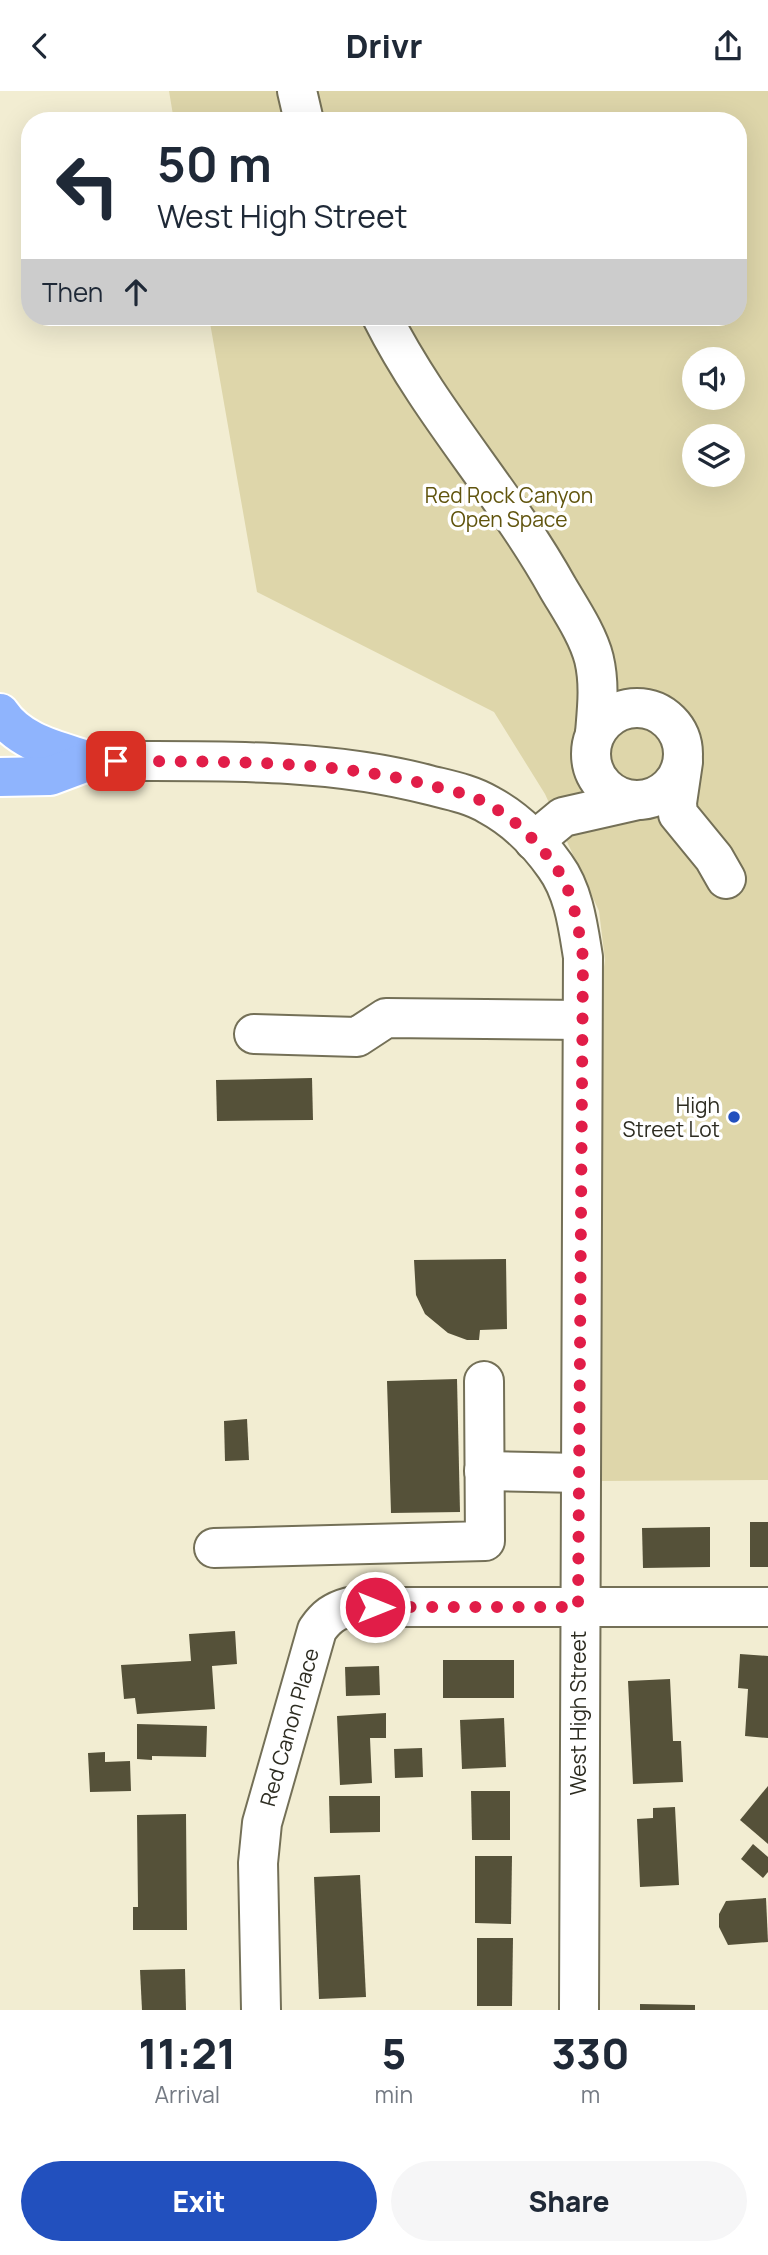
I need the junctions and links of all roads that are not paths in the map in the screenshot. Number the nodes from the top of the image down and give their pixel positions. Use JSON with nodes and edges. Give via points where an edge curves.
{"nodes":[{"id":1,"x":297,"y":91,"type":"edge"},
{"id":2,"x":302,"y":112,"type":"edge"},
{"id":3,"x":388,"y":326,"type":"edge"},
{"id":4,"x":594,"y":658,"type":"junction"},
{"id":5,"x":640,"y":707,"type":"junction"},
{"id":6,"x":0,"y":713,"type":"edge"},
{"id":7,"x":594,"y":749,"type":"junction"},
{"id":8,"x":90,"y":761,"type":"junction"},
{"id":9,"x":683,"y":761,"type":"junction"},
{"id":10,"x":0,"y":777,"type":"edge"},
{"id":11,"x":645,"y":799,"type":"junction"},
{"id":12,"x":563,"y":817,"type":"junction"},
{"id":13,"x":534,"y":841,"type":"junction"},
{"id":14,"x":582,"y":1020,"type":"junction"},
{"id":15,"x":254,"y":1034,"type":"dead end"},
{"id":16,"x":484,"y":1381,"type":"dead end"},
{"id":17,"x":484,"y":1471,"type":"junction"},
{"id":18,"x":580,"y":1473,"type":"junction"},
{"id":19,"x":214,"y":1548,"type":"dead end"},
{"id":20,"x":578,"y":1607,"type":"junction"},
{"id":21,"x":768,"y":1607,"type":"edge"},
{"id":22,"x":261,"y":2010,"type":"edge"},
{"id":23,"x":579,"y":2010,"type":"edge"}],
"edges":[{"from":1,"to":2,"type":"street"},
{"from":3,"to":4,"type":"street","via":[[522,527]]},
{"from":4,"to":5,"type":"street"},
{"from":4,"to":7,"type":"street","via":[[598,691]]},
{"from":5,"to":7,"type":"street","via":[[612,714]]},
{"from":5,"to":9,"type":"street","via":[[659,713],[677,730]]},
{"from":6,"to":8,"type":"highway","via":[[9,726],[39,745]]},
{"from":7,"to":11,"type":"street","via":[[606,788],[616,795]]},
{"from":7,"to":12,"type":"street"},
{"from":8,"to":10,"type":"highway","via":[[50,776]]},
{"from":8,"to":13,"type":"street","name":"West High Street","via":[[273,762],[393,775],[488,803]]},
{"from":9,"to":11,"type":"street","via":[[676,779]]},
{"from":9,"to":11,"type":"street","via":[[678,814],[726,879],[689,848]]},
{"from":11,"to":12,"type":"street"},
{"from":12,"to":13,"type":"street"},
{"from":13,"to":14,"type":"street","name":"West High Street","via":[[556,868],[578,923],[583,957]]},
{"from":14,"to":15,"type":"street","via":[[386,1018],[357,1037]]},
{"from":14,"to":18,"type":"street","name":"West High Street"},
{"from":16,"to":17,"type":"street"},
{"from":17,"to":18,"type":"street"},
{"from":17,"to":19,"type":"street","via":[[485,1541]]},
{"from":18,"to":20,"type":"street","name":"West High Street"},
{"from":20,"to":21,"type":"street","name":"Red Canon Place"},
{"from":20,"to":22,"type":"street","name":"Red Canon Place","via":[[349,1607],[324,1619],[262,1823],[258,1864]]},
{"from":20,"to":23,"type":"street","name":"West High Street"}]}
